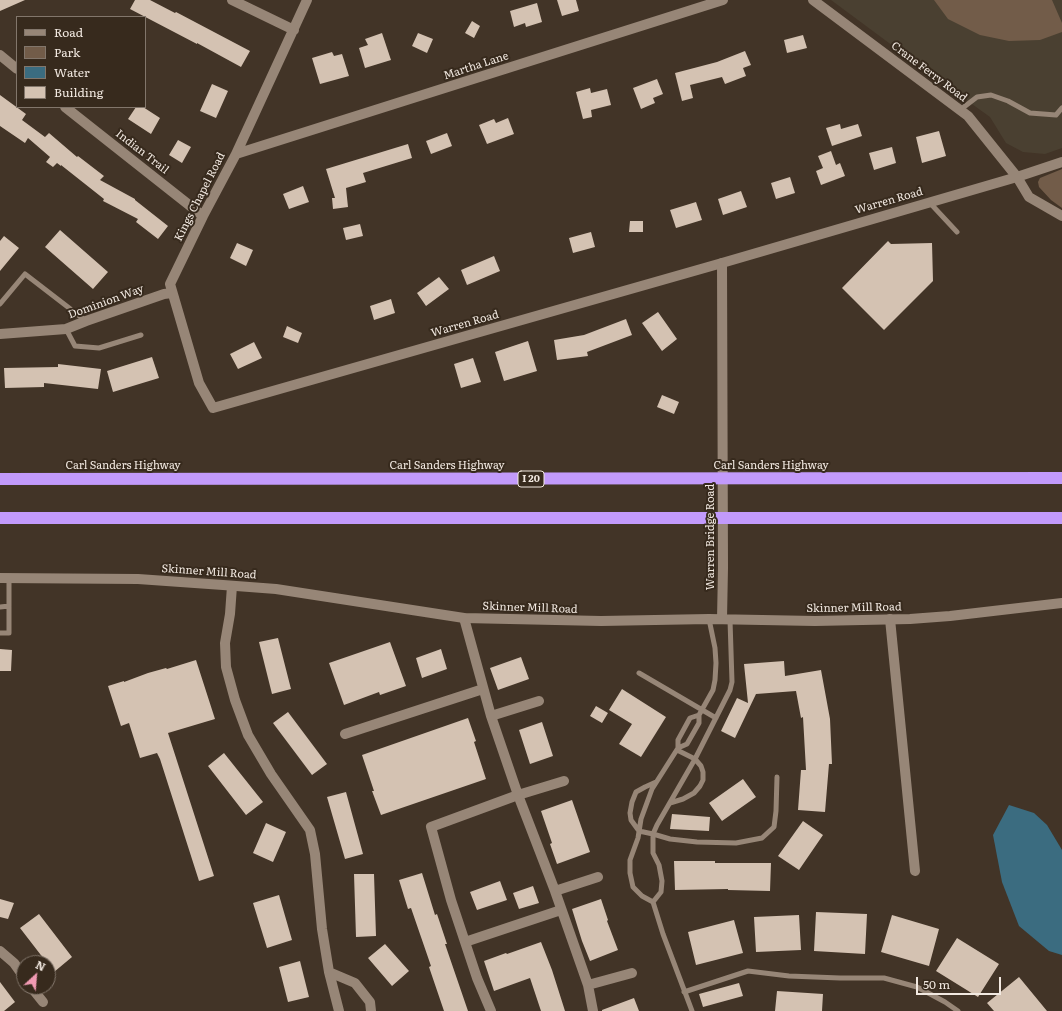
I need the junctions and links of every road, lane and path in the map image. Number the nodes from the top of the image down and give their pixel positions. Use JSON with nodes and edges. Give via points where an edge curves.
{"nodes":[{"id":1,"x":232,"y":0,"type":"edge"},
{"id":2,"x":307,"y":0,"type":"edge"},
{"id":3,"x":723,"y":0,"type":"edge"},
{"id":4,"x":813,"y":0,"type":"edge"},
{"id":5,"x":294,"y":30,"type":"junction"},
{"id":6,"x":0,"y":55,"type":"edge"},
{"id":7,"x":16,"y":67,"type":"edge"},
{"id":8,"x":66,"y":108,"type":"edge"},
{"id":9,"x":1062,"y":108,"type":"edge"},
{"id":10,"x":960,"y":110,"type":"junction"},
{"id":11,"x":236,"y":154,"type":"junction"},
{"id":12,"x":1062,"y":162,"type":"edge"},
{"id":13,"x":1017,"y":176,"type":"junction"},
{"id":14,"x":930,"y":202,"type":"junction"},
{"id":15,"x":203,"y":216,"type":"junction"},
{"id":16,"x":1062,"y":216,"type":"edge"},
{"id":17,"x":957,"y":232,"type":"dead end"},
{"id":18,"x":722,"y":263,"type":"junction"},
{"id":19,"x":172,"y":293,"type":"junction"},
{"id":20,"x":0,"y":304,"type":"edge"},
{"id":21,"x":86,"y":321,"type":"junction"},
{"id":22,"x":66,"y":329,"type":"junction"},
{"id":23,"x":0,"y":333,"type":"edge"},
{"id":24,"x":141,"y":335,"type":"dead end"},
{"id":25,"x":213,"y":408,"type":"joint"},
{"id":26,"x":1062,"y":478,"type":"edge"},
{"id":27,"x":0,"y":479,"type":"edge"},
{"id":28,"x":0,"y":518,"type":"edge"},
{"id":29,"x":1062,"y":518,"type":"edge"},
{"id":30,"x":5,"y":578,"type":"edge"},
{"id":31,"x":232,"y":586,"type":"junction"},
{"id":32,"x":1062,"y":603,"type":"edge"},
{"id":33,"x":9,"y":606,"type":"junction"},
{"id":34,"x":0,"y":607,"type":"edge"},
{"id":35,"x":464,"y":618,"type":"junction"},
{"id":36,"x":709,"y":619,"type":"junction"},
{"id":37,"x":890,"y":619,"type":"junction"},
{"id":38,"x":726,"y":620,"type":"junction"},
{"id":39,"x":0,"y":633,"type":"edge"},
{"id":40,"x":640,"y":673,"type":"dead end"},
{"id":41,"x":483,"y":689,"type":"junction"},
{"id":42,"x":539,"y":701,"type":"dead end"},
{"id":43,"x":701,"y":713,"type":"junction"},
{"id":44,"x":491,"y":716,"type":"junction"},
{"id":45,"x":716,"y":718,"type":"junction"},
{"id":46,"x":345,"y":734,"type":"dead end"},
{"id":47,"x":678,"y":749,"type":"junction"},
{"id":48,"x":695,"y":759,"type":"junction"},
{"id":49,"x":776,"y":777,"type":"dead end"},
{"id":50,"x":564,"y":781,"type":"dead end"},
{"id":51,"x":656,"y":782,"type":"junction"},
{"id":52,"x":518,"y":795,"type":"junction"},
{"id":53,"x":670,"y":803,"type":"junction"},
{"id":54,"x":639,"y":831,"type":"junction"},
{"id":55,"x":653,"y":834,"type":"junction"},
{"id":56,"x":915,"y":871,"type":"dead end"},
{"id":57,"x":598,"y":878,"type":"dead end"},
{"id":58,"x":554,"y":891,"type":"junction"},
{"id":59,"x":653,"y":902,"type":"junction"},
{"id":60,"x":561,"y":910,"type":"junction"},
{"id":61,"x":466,"y":942,"type":"junction"},
{"id":62,"x":0,"y":951,"type":"edge"},
{"id":63,"x":16,"y":966,"type":"edge"},
{"id":64,"x":329,"y":972,"type":"junction"},
{"id":65,"x":632,"y":973,"type":"dead end"},
{"id":66,"x":588,"y":985,"type":"junction"},
{"id":67,"x":684,"y":992,"type":"junction"},
{"id":68,"x":38,"y":995,"type":"edge"},
{"id":69,"x":44,"y":1002,"type":"dead end"},
{"id":70,"x":339,"y":1011,"type":"edge"},
{"id":71,"x":371,"y":1011,"type":"edge"},
{"id":72,"x":491,"y":1011,"type":"edge"},
{"id":73,"x":593,"y":1011,"type":"edge"},
{"id":74,"x":692,"y":1011,"type":"edge"},
{"id":75,"x":958,"y":1011,"type":"edge"}],
"edges":[{"from":1,"to":5,"type":"street"},
{"from":2,"to":5,"type":"street","name":"Kings Chapel Road"},
{"from":3,"to":11,"type":"street","name":"Martha Lane"},
{"from":4,"to":10,"type":"street","name":"Crane Ferry Road"},
{"from":5,"to":11,"type":"street","name":"Kings Chapel Road"},
{"from":6,"to":7,"type":"street"},
{"from":8,"to":15,"type":"street","name":"Indian Trail"},
{"from":9,"to":10,"type":"lane","via":[[1056,115],[1030,113],[991,95],[977,97]]},
{"from":10,"to":13,"type":"street","name":"Crane Ferry Road","via":[[968,116]]},
{"from":11,"to":15,"type":"street","name":"Kings Chapel Road"},
{"from":12,"to":13,"type":"street","name":"Warren Road"},
{"from":13,"to":14,"type":"street","name":"Warren Road"},
{"from":13,"to":16,"type":"street","name":"Crane Ferry Road","via":[[1029,197]]},
{"from":14,"to":17,"type":"lane"},
{"from":14,"to":18,"type":"street","name":"Warren Road"},
{"from":15,"to":19,"type":"street","name":"Kings Chapel Road","via":[[170,284]]},
{"from":18,"to":25,"type":"street","name":"Warren Road"},
{"from":18,"to":38,"type":"street","name":"Warren Bridge Road","via":[[723,568]]},
{"from":19,"to":21,"type":"street","name":"Dominion Way"},
{"from":19,"to":25,"type":"street","name":"Kings Chapel Road","via":[[199,384]]},
{"from":20,"to":21,"type":"lane","via":[[25,274]]},
{"from":21,"to":22,"type":"street","name":"Dominion Way"},
{"from":22,"to":23,"type":"street","name":"Dominion Way"},
{"from":22,"to":24,"type":"lane","via":[[75,346],[99,348]]},
{"from":26,"to":27,"type":"highway","name":"Carl Sanders Highway","number":"I 20"},
{"from":28,"to":29,"type":"highway"},
{"from":30,"to":31,"type":"street","name":"Skinner Mill Road","via":[[138,579]]},
{"from":30,"to":33,"type":"lane"},
{"from":31,"to":35,"type":"street","name":"Skinner Mill Road","via":[[276,589]]},
{"from":31,"to":64,"type":"street","via":[[225,643],[226,667],[248,735],[271,774],[310,830]]},
{"from":32,"to":37,"type":"street","name":"Skinner Mill Road","via":[[950,616]]},
{"from":33,"to":34,"type":"lane"},
{"from":33,"to":39,"type":"lane","via":[[9,633]]},
{"from":35,"to":36,"type":"street","name":"Skinner Mill Road","via":[[601,622]]},
{"from":35,"to":41,"type":"street"},
{"from":36,"to":38,"type":"street","name":"Skinner Mill Road"},
{"from":36,"to":43,"type":"lane","via":[[715,648],[715,680],[713,690]]},
{"from":37,"to":38,"type":"street","name":"Skinner Mill Road"},
{"from":37,"to":56,"type":"street"},
{"from":38,"to":45,"type":"lane","via":[[732,682]]},
{"from":40,"to":43,"type":"lane"},
{"from":41,"to":44,"type":"street"},
{"from":41,"to":46,"type":"street"},
{"from":42,"to":44,"type":"street"},
{"from":43,"to":45,"type":"lane"},
{"from":43,"to":47,"type":"lane","via":[[699,723],[687,744]]},
{"from":43,"to":47,"type":"lane","via":[[690,718],[678,740]]},
{"from":44,"to":52,"type":"street"},
{"from":45,"to":48,"type":"lane"},
{"from":47,"to":48,"type":"lane"},
{"from":47,"to":51,"type":"lane"},
{"from":48,"to":53,"type":"lane"},
{"from":48,"to":53,"type":"lane","via":[[702,766],[703,780],[700,786],[683,799]]},
{"from":49,"to":55,"type":"lane","via":[[774,827],[762,838],[736,843],[697,842]]},
{"from":50,"to":52,"type":"street"},
{"from":51,"to":54,"type":"lane","via":[[641,819]]},
{"from":51,"to":54,"type":"lane","via":[[636,792],[632,802],[631,820]]},
{"from":52,"to":58,"type":"street"},
{"from":52,"to":61,"type":"street","via":[[431,827],[451,900]]},
{"from":53,"to":55,"type":"lane"},
{"from":54,"to":55,"type":"lane"},
{"from":54,"to":59,"type":"lane","via":[[630,860],[630,873],[633,887]]},
{"from":55,"to":59,"type":"lane","via":[[653,853],[659,865],[662,881],[661,892]]},
{"from":57,"to":58,"type":"street"},
{"from":58,"to":60,"type":"street"},
{"from":59,"to":67,"type":"lane"},
{"from":60,"to":61,"type":"street"},
{"from":60,"to":66,"type":"street"},
{"from":61,"to":72,"type":"street"},
{"from":62,"to":63,"type":"street"},
{"from":64,"to":70,"type":"street"},
{"from":64,"to":71,"type":"street","via":[[355,983],[370,1002]]},
{"from":65,"to":66,"type":"street"},
{"from":66,"to":73,"type":"street"},
{"from":67,"to":74,"type":"lane"},
{"from":67,"to":75,"type":"lane","via":[[748,971],[789,976],[884,978],[917,987]]},
{"from":68,"to":69,"type":"street"}]}
